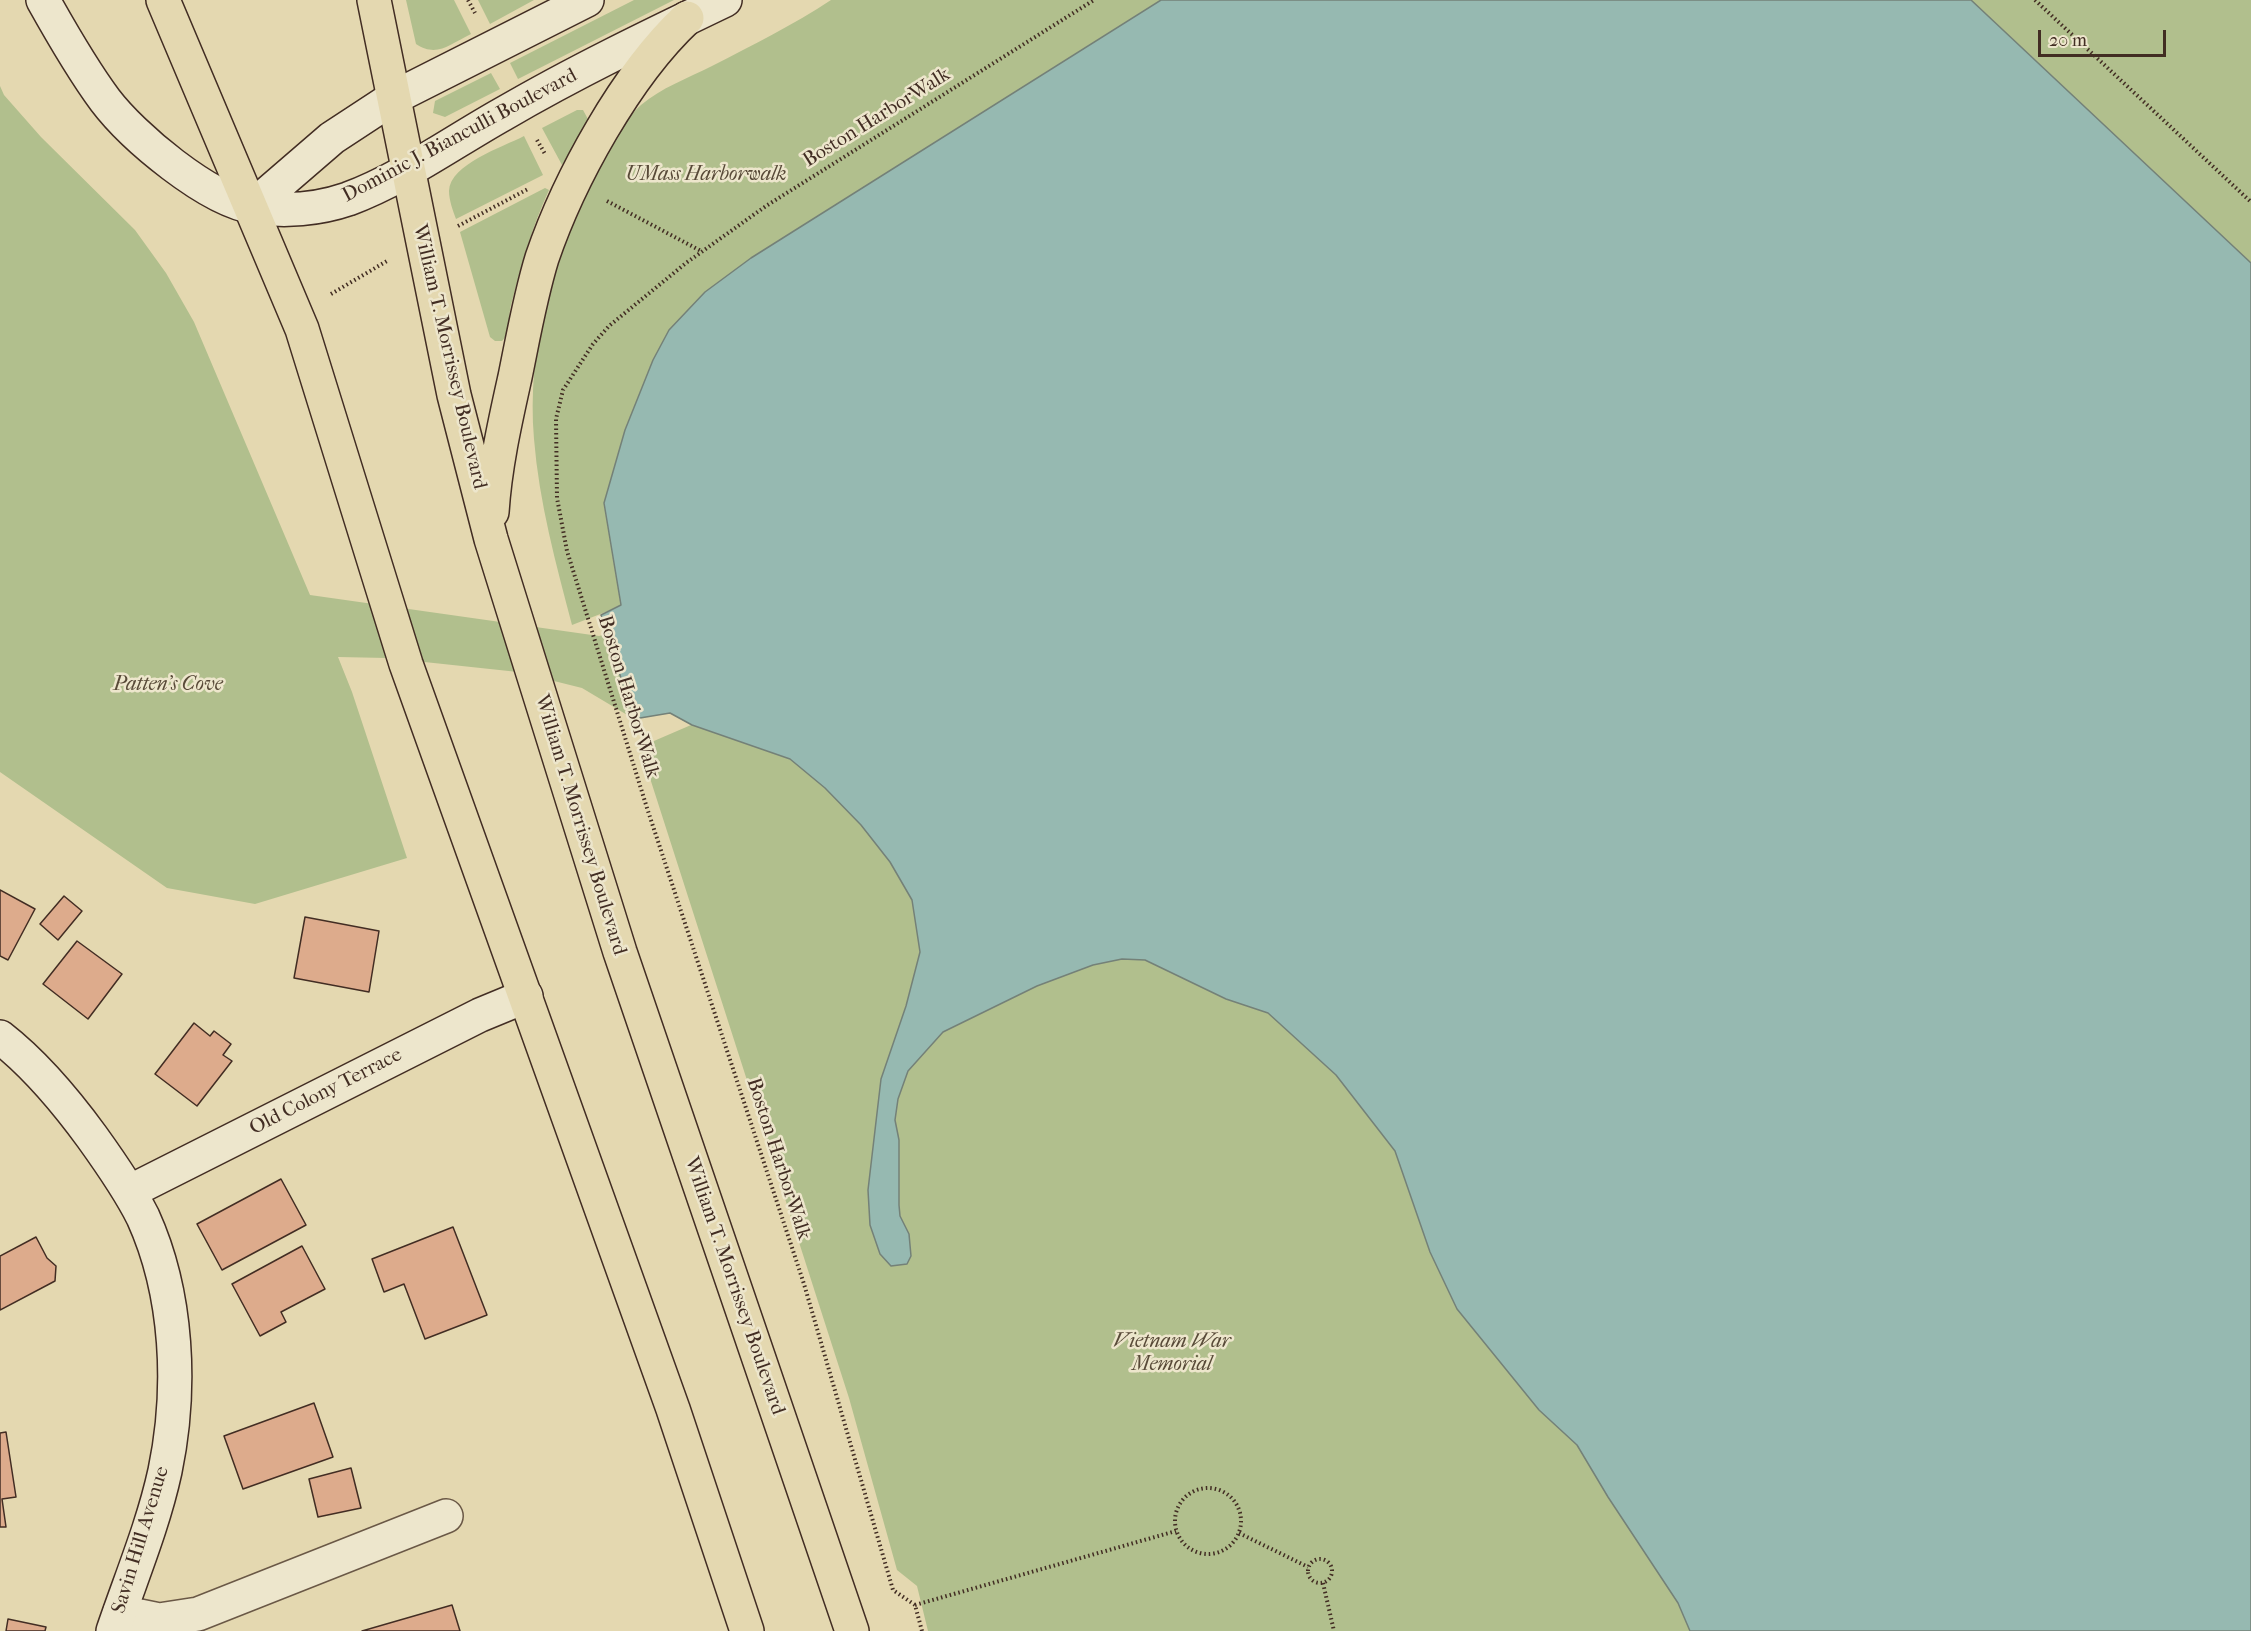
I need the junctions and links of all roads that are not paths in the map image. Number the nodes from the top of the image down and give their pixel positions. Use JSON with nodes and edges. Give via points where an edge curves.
{"nodes":[{"id":1,"x":43,"y":0,"type":"edge"},
{"id":2,"x":163,"y":0,"type":"edge"},
{"id":3,"x":374,"y":0,"type":"edge"},
{"id":4,"x":587,"y":0,"type":"edge"},
{"id":5,"x":725,"y":0,"type":"edge"},
{"id":6,"x":687,"y":18,"type":"junction"},
{"id":7,"x":393,"y":98,"type":"junction"},
{"id":8,"x":407,"y":169,"type":"junction"},
{"id":9,"x":252,"y":207,"type":"junction"},
{"id":10,"x":492,"y":540,"type":"junction"},
{"id":11,"x":526,"y":996,"type":"junction"},
{"id":12,"x":0,"y":1037,"type":"edge"},
{"id":13,"x":129,"y":1192,"type":"junction"},
{"id":14,"x":446,"y":1516,"type":"dead end"},
{"id":15,"x":117,"y":1621,"type":"edge"},
{"id":16,"x":747,"y":1631,"type":"edge"},
{"id":17,"x":852,"y":1631,"type":"edge"}],
"edges":[{"from":1,"to":9,"type":"street","via":[[100,92],[134,132],[203,185]]},
{"from":2,"to":9,"type":"main road"},
{"from":3,"to":7,"type":"main road","name":"William T. Morrissey Boulevard"},
{"from":4,"to":7,"type":"street"},
{"from":5,"to":6,"type":"street","name":"Dominic J. Bianculli Boulevard"},
{"from":6,"to":8,"type":"street","name":"Dominic J. Bianculli Boulevard","via":[[520,104]]},
{"from":6,"to":10,"type":"main road","via":[[659,47],[595,144],[564,202],[543,258],[503,433],[494,484]]},
{"from":7,"to":8,"type":"main road","name":"William T. Morrissey Boulevard"},
{"from":7,"to":9,"type":"street","via":[[325,144]]},
{"from":8,"to":9,"type":"street","name":"Dominic J. Bianculli Boulevard","via":[[348,199],[315,208]]},
{"from":8,"to":10,"type":"main road","name":"William T. Morrissey Boulevard","via":[[454,395]]},
{"from":9,"to":11,"type":"main road","via":[[302,329],[406,664]]},
{"from":10,"to":17,"type":"main road","name":"William T. Morrissey Boulevard","via":[[620,952]]},
{"from":11,"to":13,"type":"street","name":"Old Colony Terrace","via":[[480,1015]]},
{"from":11,"to":16,"type":"main road","via":[[673,1409]]},
{"from":12,"to":13,"type":"street","name":"Savin Hill Avenue","via":[[61,1096]]},
{"from":13,"to":15,"type":"street","name":"Savin Hill Avenue","via":[[160,1267],[172,1327],[174,1395],[157,1503]]},
{"from":14,"to":15,"type":"street","via":[[198,1614]]}]}
